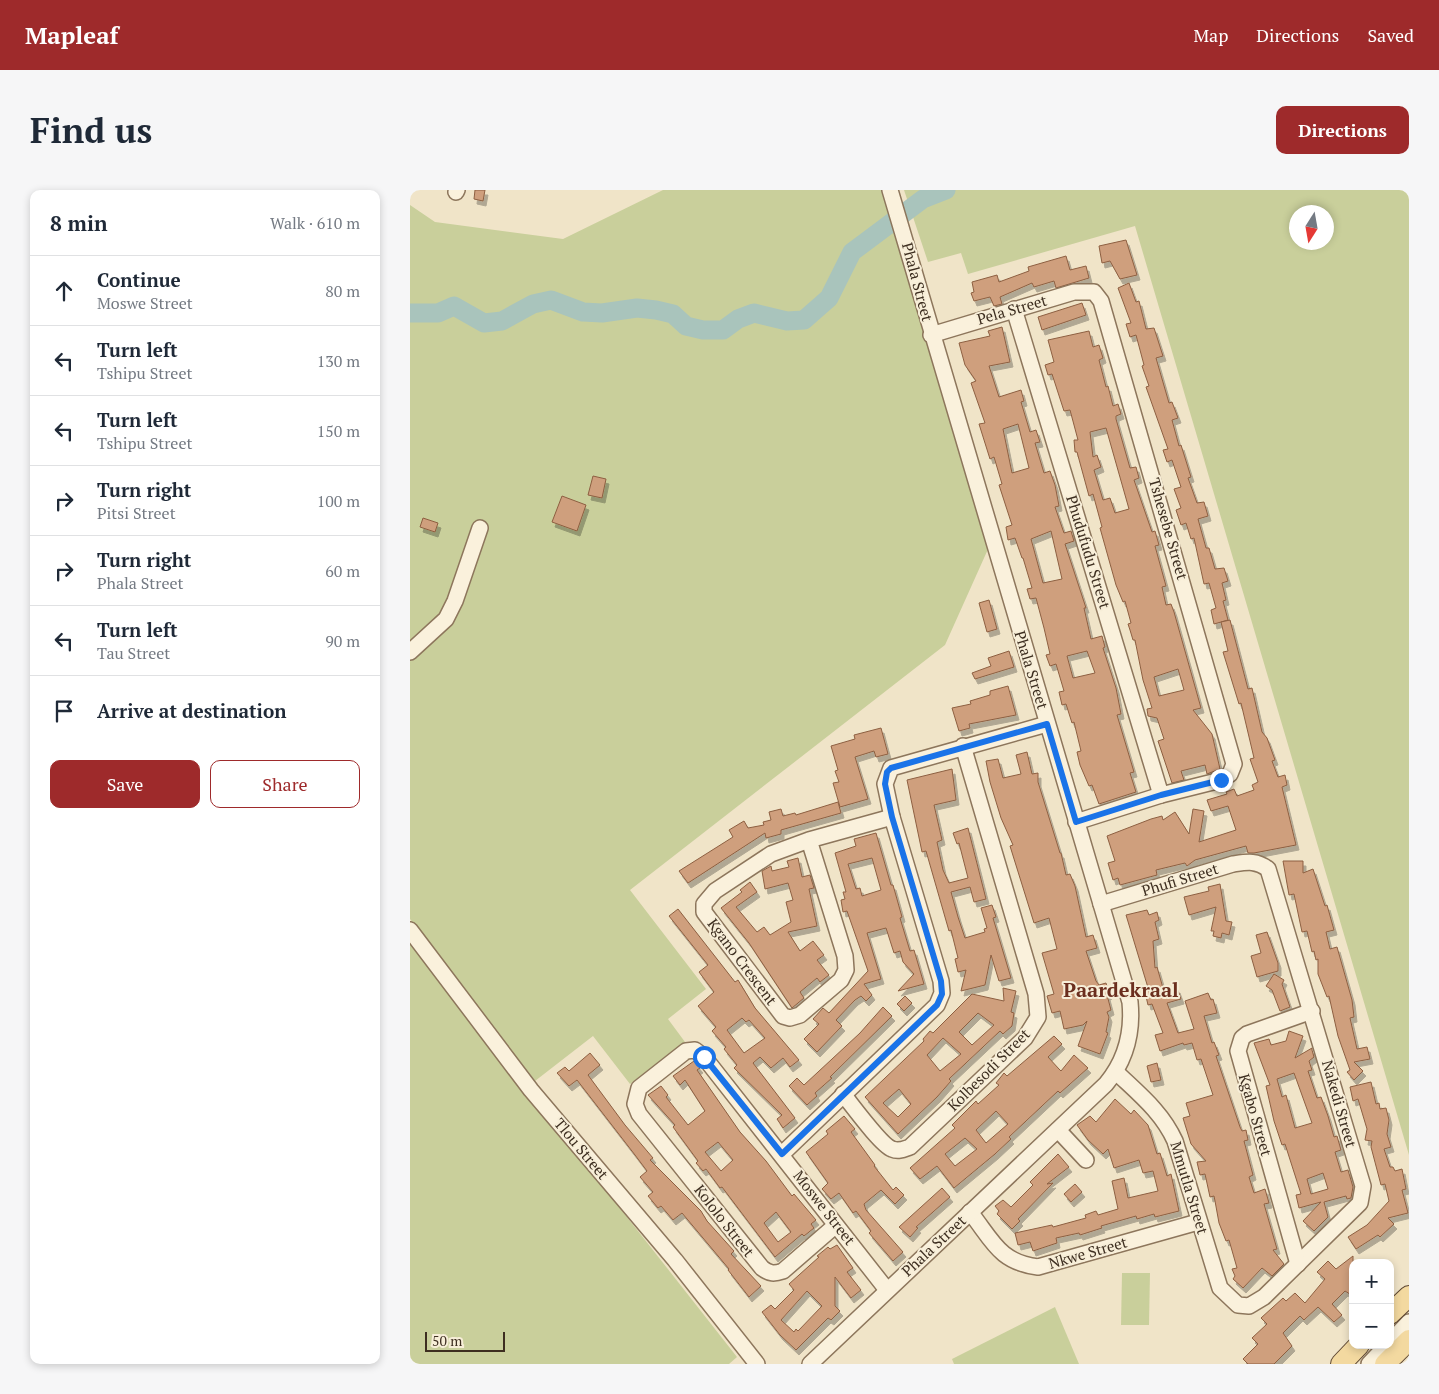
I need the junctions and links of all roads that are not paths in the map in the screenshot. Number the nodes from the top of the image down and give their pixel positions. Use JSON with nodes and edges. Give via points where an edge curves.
{"nodes":[{"id":1,"x":890,"y":191,"type":"edge"},
{"id":2,"x":1094,"y":292,"type":"joint"},
{"id":3,"x":1014,"y":309,"type":"junction"},
{"id":4,"x":931,"y":335,"type":"junction"},
{"id":5,"x":480,"y":528,"type":"dead end"},
{"id":6,"x":410,"y":652,"type":"edge"},
{"id":7,"x":1047,"y":724,"type":"junction"},
{"id":8,"x":963,"y":746,"type":"junction"},
{"id":9,"x":1161,"y":795,"type":"junction"},
{"id":10,"x":892,"y":817,"type":"junction"},
{"id":11,"x":1076,"y":822,"type":"junction"},
{"id":12,"x":809,"y":840,"type":"junction"},
{"id":13,"x":1260,"y":863,"type":"joint"},
{"id":14,"x":1101,"y":904,"type":"junction"},
{"id":15,"x":410,"y":930,"type":"edge"},
{"id":16,"x":1312,"y":1011,"type":"junction"},
{"id":17,"x":1116,"y":1072,"type":"junction"},
{"id":18,"x":843,"y":1094,"type":"junction"},
{"id":19,"x":635,"y":1097,"type":"joint"},
{"id":20,"x":1058,"y":1130,"type":"junction"},
{"id":21,"x":782,"y":1154,"type":"junction"},
{"id":22,"x":1086,"y":1160,"type":"dead end"},
{"id":23,"x":970,"y":1212,"type":"junction"},
{"id":24,"x":1198,"y":1222,"type":"junction"},
{"id":25,"x":836,"y":1225,"type":"junction"},
{"id":26,"x":1298,"y":1264,"type":"junction"},
{"id":27,"x":887,"y":1290,"type":"junction"},
{"id":28,"x":1409,"y":1296,"type":"edge"},
{"id":29,"x":1409,"y":1305,"type":"edge"},
{"id":30,"x":1249,"y":1306,"type":"joint"},
{"id":31,"x":1394,"y":1310,"type":"edge"},
{"id":32,"x":1394,"y":1320,"type":"edge"},
{"id":33,"x":1409,"y":1322,"type":"edge"},
{"id":34,"x":1394,"y":1338,"type":"edge"},
{"id":35,"x":1409,"y":1340,"type":"edge"},
{"id":36,"x":1355,"y":1349,"type":"edge"},
{"id":37,"x":1366,"y":1349,"type":"edge"},
{"id":38,"x":1383,"y":1349,"type":"edge"},
{"id":39,"x":757,"y":1364,"type":"edge"},
{"id":40,"x":810,"y":1364,"type":"edge"},
{"id":41,"x":1341,"y":1364,"type":"edge"},
{"id":42,"x":1352,"y":1364,"type":"edge"},
{"id":43,"x":1369,"y":1364,"type":"edge"},
{"id":44,"x":1385,"y":1364,"type":"edge"}],
"edges":[{"from":1,"to":4,"type":"street","name":"Phala Street"},
{"from":2,"to":3,"type":"street","name":"Pela Street","via":[[1074,292]]},
{"from":2,"to":9,"type":"street","name":"Tshesebe Street","via":[[1102,301],[1234,759],[1233,769],[1221,780]]},
{"from":3,"to":4,"type":"street","name":"Pela Street"},
{"from":3,"to":9,"type":"street","name":"Phudufudu Street"},
{"from":4,"to":7,"type":"street","name":"Phala Street"},
{"from":5,"to":6,"type":"street","via":[[446,619]]},
{"from":7,"to":8,"type":"street"},
{"from":7,"to":11,"type":"street","name":"Phala Street"},
{"from":8,"to":10,"type":"street","via":[[891,768],[885,778]]},
{"from":8,"to":18,"type":"street","name":"Kolbesodi Street","via":[[1036,994],[1038,1017],[1025,1038],[910,1147],[901,1151],[882,1142]]},
{"from":9,"to":11,"type":"street"},
{"from":10,"to":12,"type":"street","name":"Kgano Crescent"},
{"from":10,"to":18,"type":"street","via":[[941,981],[942,994],[937,1005]]},
{"from":11,"to":14,"type":"street","name":"Phala Street"},
{"from":12,"to":12,"type":"street","name":"Kgano Crescent","via":[[772,854],[715,891],[703,907],[782,1016],[790,1018],[800,1015],[841,980],[846,970],[845,956]]},
{"from":13,"to":14,"type":"street","name":"Phufi Street","via":[[1233,864]]},
{"from":13,"to":16,"type":"street","name":"Nakedi Street","via":[[1272,877]]},
{"from":14,"to":17,"type":"street","name":"Phala Street","via":[[1130,1002],[1127,1045]]},
{"from":15,"to":39,"type":"street","name":"Tlou Street","via":[[531,1090],[675,1260]]},
{"from":16,"to":26,"type":"street","name":"Nakedi Street","via":[[1364,1191],[1360,1202]]},
{"from":16,"to":26,"type":"street","name":"Kgabo Street","via":[[1247,1034],[1242,1038],[1238,1051]]},
{"from":17,"to":20,"type":"street","name":"Phala Street"},
{"from":17,"to":24,"type":"street","name":"Mmutla Street","via":[[1168,1126]]},
{"from":18,"to":21,"type":"street"},
{"from":19,"to":21,"type":"street","name":"Moswe Street","via":[[639,1088],[676,1058],[686,1051],[695,1050]]},
{"from":19,"to":25,"type":"street","name":"Kololo Street","via":[[640,1114],[768,1273],[783,1270]]},
{"from":20,"to":22,"type":"street"},
{"from":20,"to":23,"type":"street","name":"Phala Street"},
{"from":21,"to":25,"type":"street","name":"Moswe Street"},
{"from":23,"to":24,"type":"street","name":"Nkwe Street","via":[[1005,1258],[1038,1267]]},
{"from":23,"to":27,"type":"street","name":"Phala Street"},
{"from":24,"to":30,"type":"street","name":"Mmutla Street","via":[[1220,1288],[1233,1302]]},
{"from":25,"to":27,"type":"street","name":"Moswe Street"},
{"from":26,"to":30,"type":"street","name":"Nakedi Street","via":[[1264,1297]]},
{"from":27,"to":40,"type":"street","name":"Phala Street"},
{"from":28,"to":31,"type":"main road"},
{"from":29,"to":32,"type":"street"},
{"from":33,"to":34,"type":"street"},
{"from":35,"to":44,"type":"main road"},
{"from":36,"to":41,"type":"main road"},
{"from":37,"to":42,"type":"street"},
{"from":38,"to":43,"type":"street"}]}
